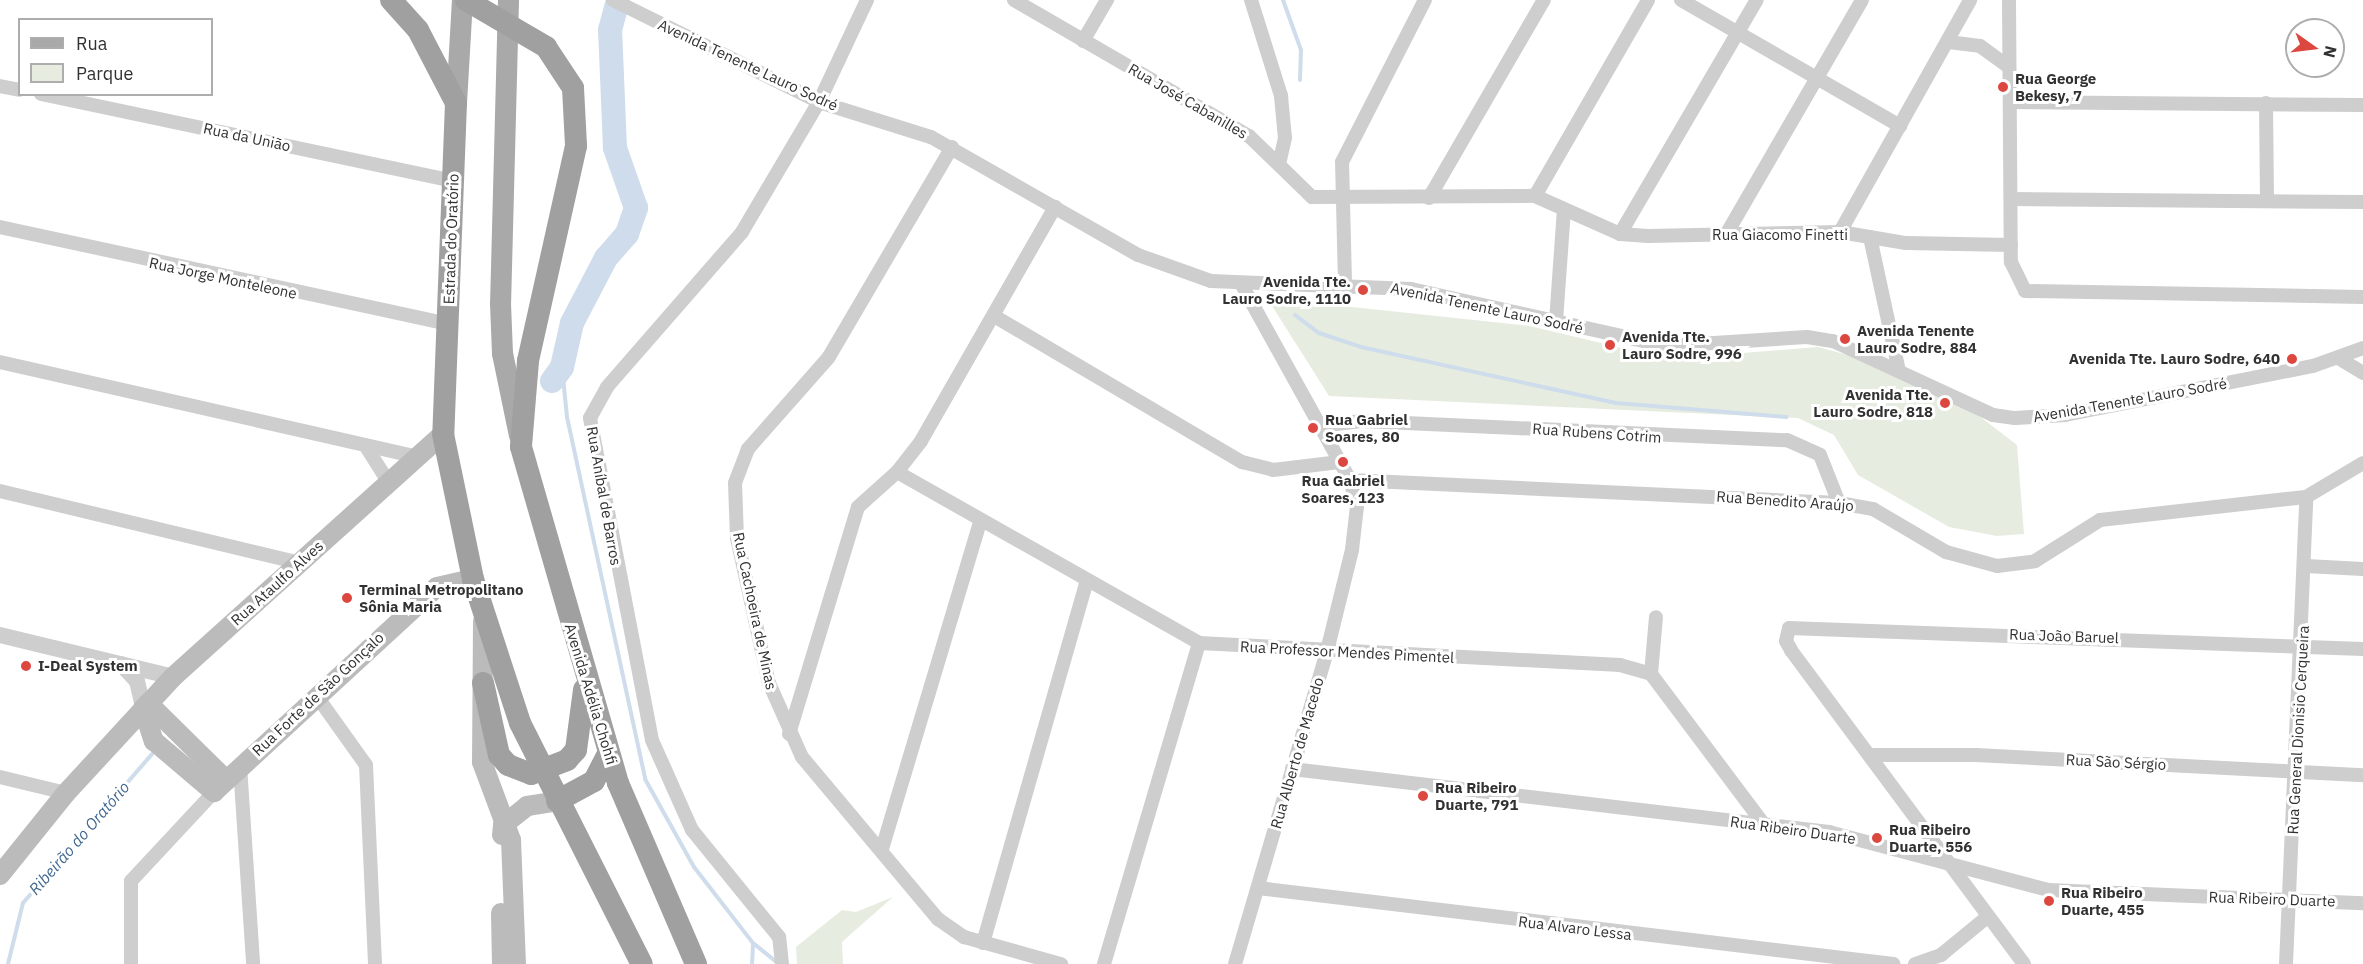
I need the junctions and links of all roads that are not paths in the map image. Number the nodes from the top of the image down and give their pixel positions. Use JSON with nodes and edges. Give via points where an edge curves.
{"nodes":[{"id":1,"x":390,"y":0,"type":"edge"},
{"id":2,"x":464,"y":0,"type":"edge"},
{"id":3,"x":613,"y":0,"type":"edge"},
{"id":4,"x":867,"y":0,"type":"edge"},
{"id":5,"x":1014,"y":0,"type":"edge"},
{"id":6,"x":1107,"y":0,"type":"edge"},
{"id":7,"x":1251,"y":0,"type":"edge"},
{"id":8,"x":1425,"y":0,"type":"edge"},
{"id":9,"x":1544,"y":0,"type":"edge"},
{"id":10,"x":1648,"y":0,"type":"edge"},
{"id":11,"x":1681,"y":0,"type":"edge"},
{"id":12,"x":1757,"y":0,"type":"edge"},
{"id":13,"x":1862,"y":0,"type":"edge"},
{"id":14,"x":1970,"y":0,"type":"edge"},
{"id":15,"x":2009,"y":0,"type":"edge"},
{"id":16,"x":507,"y":11,"type":"edge"},
{"id":17,"x":1738,"y":33,"type":"junction"},
{"id":18,"x":1083,"y":40,"type":"junction"},
{"id":19,"x":1948,"y":42,"type":"junction"},
{"id":20,"x":2009,"y":67,"type":"junction"},
{"id":21,"x":1817,"y":78,"type":"junction"},
{"id":22,"x":0,"y":86,"type":"edge"},
{"id":23,"x":18,"y":90,"type":"edge"},
{"id":24,"x":50,"y":96,"type":"edge"},
{"id":25,"x":819,"y":102,"type":"junction"},
{"id":26,"x":2010,"y":102,"type":"junction"},
{"id":27,"x":456,"y":103,"type":"junction"},
{"id":28,"x":2266,"y":103,"type":"junction"},
{"id":29,"x":2363,"y":105,"type":"edge"},
{"id":30,"x":1900,"y":126,"type":"junction"},
{"id":31,"x":952,"y":147,"type":"junction"},
{"id":32,"x":1280,"y":163,"type":"junction"},
{"id":33,"x":453,"y":181,"type":"junction"},
{"id":34,"x":1535,"y":196,"type":"junction"},
{"id":35,"x":1342,"y":198,"type":"junction"},
{"id":36,"x":1429,"y":198,"type":"junction"},
{"id":37,"x":2011,"y":199,"type":"junction"},
{"id":38,"x":2267,"y":201,"type":"junction"},
{"id":39,"x":2363,"y":202,"type":"edge"},
{"id":40,"x":1055,"y":207,"type":"junction"},
{"id":41,"x":1564,"y":209,"type":"junction"},
{"id":42,"x":0,"y":227,"type":"edge"},
{"id":43,"x":1840,"y":232,"type":"junction"},
{"id":44,"x":1727,"y":233,"type":"junction"},
{"id":45,"x":1620,"y":234,"type":"junction"},
{"id":46,"x":1870,"y":237,"type":"junction"},
{"id":47,"x":2011,"y":245,"type":"junction"},
{"id":48,"x":1241,"y":283,"type":"junction"},
{"id":49,"x":1345,"y":283,"type":"junction"},
{"id":50,"x":2363,"y":297,"type":"edge"},
{"id":51,"x":994,"y":316,"type":"junction"},
{"id":52,"x":1556,"y":321,"type":"junction"},
{"id":53,"x":447,"y":324,"type":"junction"},
{"id":54,"x":2363,"y":348,"type":"edge"},
{"id":55,"x":2340,"y":359,"type":"junction"},
{"id":56,"x":0,"y":362,"type":"edge"},
{"id":57,"x":1899,"y":370,"type":"junction"},
{"id":58,"x":2363,"y":373,"type":"edge"},
{"id":59,"x":1319,"y":426,"type":"junction"},
{"id":60,"x":443,"y":434,"type":"junction"},
{"id":61,"x":365,"y":445,"type":"junction"},
{"id":62,"x":521,"y":447,"type":"junction"},
{"id":63,"x":417,"y":457,"type":"junction"},
{"id":64,"x":1340,"y":462,"type":"junction"},
{"id":65,"x":2363,"y":463,"type":"edge"},
{"id":66,"x":897,"y":472,"type":"junction"},
{"id":67,"x":1350,"y":480,"type":"junction"},
{"id":68,"x":389,"y":483,"type":"junction"},
{"id":69,"x":0,"y":491,"type":"edge"},
{"id":70,"x":2306,"y":497,"type":"junction"},
{"id":71,"x":1839,"y":502,"type":"junction"},
{"id":72,"x":980,"y":523,"type":"junction"},
{"id":73,"x":299,"y":563,"type":"junction"},
{"id":74,"x":2306,"y":566,"type":"junction"},
{"id":75,"x":2363,"y":569,"type":"edge"},
{"id":76,"x":473,"y":579,"type":"junction"},
{"id":77,"x":1086,"y":583,"type":"junction"},
{"id":78,"x":483,"y":614,"type":"junction"},
{"id":79,"x":1656,"y":617,"type":"dead end"},
{"id":80,"x":0,"y":635,"type":"edge"},
{"id":81,"x":1199,"y":643,"type":"junction"},
{"id":82,"x":2302,"y":646,"type":"junction"},
{"id":83,"x":2363,"y":650,"type":"edge"},
{"id":84,"x":1327,"y":651,"type":"junction"},
{"id":85,"x":120,"y":664,"type":"junction"},
{"id":86,"x":583,"y":668,"type":"junction"},
{"id":87,"x":1651,"y":674,"type":"junction"},
{"id":88,"x":173,"y":677,"type":"junction"},
{"id":89,"x":483,"y":683,"type":"junction"},
{"id":90,"x":316,"y":695,"type":"junction"},
{"id":91,"x":146,"y":705,"type":"junction"},
{"id":92,"x":789,"y":734,"type":"junction"},
{"id":93,"x":115,"y":738,"type":"junction"},
{"id":94,"x":154,"y":741,"type":"junction"},
{"id":95,"x":608,"y":753,"type":"junction"},
{"id":96,"x":1870,"y":755,"type":"junction"},
{"id":97,"x":1292,"y":769,"type":"junction"},
{"id":98,"x":2296,"y":771,"type":"junction"},
{"id":99,"x":543,"y":773,"type":"junction"},
{"id":100,"x":2363,"y":776,"type":"edge"},
{"id":101,"x":0,"y":777,"type":"edge"},
{"id":102,"x":227,"y":780,"type":"junction"},
{"id":103,"x":66,"y":793,"type":"junction"},
{"id":104,"x":557,"y":801,"type":"junction"},
{"id":105,"x":503,"y":825,"type":"junction"},
{"id":106,"x":1765,"y":826,"type":"junction"},
{"id":107,"x":882,"y":849,"type":"junction"},
{"id":108,"x":1944,"y":861,"type":"junction"},
{"id":109,"x":0,"y":875,"type":"edge"},
{"id":110,"x":1258,"y":888,"type":"junction"},
{"id":111,"x":2289,"y":900,"type":"junction"},
{"id":112,"x":2363,"y":903,"type":"edge"},
{"id":113,"x":1986,"y":918,"type":"junction"},
{"id":114,"x":983,"y":943,"type":"junction"},
{"id":115,"x":782,"y":962,"type":"edge"},
{"id":116,"x":131,"y":964,"type":"edge"},
{"id":117,"x":253,"y":964,"type":"edge"},
{"id":118,"x":375,"y":964,"type":"edge"},
{"id":119,"x":502,"y":964,"type":"edge"},
{"id":120,"x":516,"y":964,"type":"edge"},
{"id":121,"x":642,"y":964,"type":"edge"},
{"id":122,"x":696,"y":964,"type":"edge"},
{"id":123,"x":1061,"y":964,"type":"edge"},
{"id":124,"x":1104,"y":964,"type":"edge"},
{"id":125,"x":1235,"y":964,"type":"edge"},
{"id":126,"x":1893,"y":964,"type":"edge"},
{"id":127,"x":1915,"y":964,"type":"edge"},
{"id":128,"x":2024,"y":964,"type":"edge"},
{"id":129,"x":2286,"y":964,"type":"edge"}],
"edges":[{"from":1,"to":27,"type":"highway","via":[[418,30]]},
{"from":2,"to":16,"type":"highway"},
{"from":2,"to":27,"type":"main road","name":"Estrada do Oratório"},
{"from":3,"to":25,"type":"street","name":"Avenida Tenente Lauro Sodré"},
{"from":4,"to":25,"type":"street","name":"Rua Aníbal de Barros"},
{"from":5,"to":18,"type":"street","name":"Rua José Cabanilles"},
{"from":6,"to":18,"type":"street"},
{"from":7,"to":32,"type":"street","via":[[1281,96],[1285,138]]},
{"from":8,"to":35,"type":"street","via":[[1350,139],[1342,162]]},
{"from":9,"to":36,"type":"street"},
{"from":10,"to":34,"type":"street"},
{"from":11,"to":17,"type":"street"},
{"from":12,"to":17,"type":"street"},
{"from":13,"to":21,"type":"street"},
{"from":14,"to":19,"type":"street"},
{"from":15,"to":20,"type":"street"},
{"from":16,"to":62,"type":"main road","name":"Avenida Adélia Chohfi","via":[[500,303]]},
{"from":16,"to":62,"type":"highway","via":[[556,56],[573,88],[579,125],[528,361]]},
{"from":17,"to":21,"type":"street"},
{"from":17,"to":45,"type":"street"},
{"from":18,"to":32,"type":"street","name":"Rua José Cabanilles","via":[[1249,136]]},
{"from":19,"to":20,"type":"street","via":[[1980,46]]},
{"from":19,"to":30,"type":"street"},
{"from":20,"to":26,"type":"street"},
{"from":21,"to":30,"type":"street"},
{"from":21,"to":44,"type":"street"},
{"from":22,"to":23,"type":"street"},
{"from":24,"to":33,"type":"street","name":"Rua da União"},
{"from":25,"to":31,"type":"street","name":"Avenida Tenente Lauro Sodré"},
{"from":25,"to":115,"type":"street","name":"Rua Aníbal de Barros","via":[[742,232],[607,387],[590,418],[652,740],[692,830],[779,937]]},
{"from":26,"to":28,"type":"street"},
{"from":26,"to":37,"type":"street"},
{"from":27,"to":33,"type":"highway","name":"Estrada do Oratório"},
{"from":28,"to":29,"type":"street"},
{"from":28,"to":38,"type":"street"},
{"from":30,"to":43,"type":"street"},
{"from":31,"to":40,"type":"street","name":"Avenida Tenente Lauro Sodré"},
{"from":31,"to":92,"type":"street","name":"Rua Cachoeira de Minas","via":[[830,357],[759,434],[737,473],[737,538],[769,683]]},
{"from":32,"to":35,"type":"street","name":"Rua José Cabanilles","via":[[1312,197]]},
{"from":33,"to":53,"type":"highway","name":"Estrada do Oratório"},
{"from":34,"to":36,"type":"street","name":"Rua José Cabanilles"},
{"from":34,"to":41,"type":"street"},
{"from":35,"to":36,"type":"street","name":"Rua José Cabanilles"},
{"from":35,"to":49,"type":"street"},
{"from":37,"to":38,"type":"street"},
{"from":37,"to":47,"type":"street"},
{"from":38,"to":39,"type":"street"},
{"from":40,"to":48,"type":"street","name":"Avenida Tenente Lauro Sodré","via":[[1166,268]]},
{"from":40,"to":51,"type":"street"},
{"from":41,"to":45,"type":"street"},
{"from":41,"to":52,"type":"street"},
{"from":42,"to":53,"type":"street","name":"Rua Jorge Monteleone"},
{"from":43,"to":44,"type":"street","name":"Rua Giacomo Finetti"},
{"from":43,"to":46,"type":"street","name":"Rua Giacomo Finetti"},
{"from":44,"to":45,"type":"street","name":"Rua Giacomo Finetti"},
{"from":46,"to":47,"type":"street","name":"Rua Giacomo Finetti"},
{"from":46,"to":57,"type":"street"},
{"from":47,"to":50,"type":"street","via":[[2013,275],[2033,294]]},
{"from":48,"to":49,"type":"street","name":"Avenida Tenente Lauro Sodré"},
{"from":48,"to":59,"type":"street","name":"Rua Alberto de Macedo"},
{"from":49,"to":52,"type":"street","name":"Avenida Tenente Lauro Sodré","via":[[1411,289]]},
{"from":51,"to":64,"type":"street","via":[[1242,462],[1273,470]]},
{"from":51,"to":66,"type":"street"},
{"from":52,"to":57,"type":"street","name":"Avenida Tenente Lauro Sodré","via":[[1627,340],[1686,347],[1807,337],[1833,341]]},
{"from":53,"to":60,"type":"highway","name":"Estrada do Oratório"},
{"from":54,"to":55,"type":"street","name":"Avenida Tenente Lauro Sodré"},
{"from":55,"to":57,"type":"street","name":"Avenida Tenente Lauro Sodré","via":[[2038,419],[1993,415]]},
{"from":55,"to":58,"type":"street"},
{"from":56,"to":61,"type":"street"},
{"from":59,"to":64,"type":"street","name":"Rua Alberto de Macedo"},
{"from":59,"to":71,"type":"street","name":"Rua Rubens Cotrim","via":[[1362,421],[1787,440],[1820,455]]},
{"from":60,"to":63,"type":"main road","name":"Rua Ataulfo Alves"},
{"from":60,"to":76,"type":"highway","name":"Estrada do Oratório","via":[[448,477]]},
{"from":61,"to":63,"type":"street"},
{"from":61,"to":68,"type":"street"},
{"from":62,"to":86,"type":"highway","name":"Avenida Adélia Chohfi"},
{"from":63,"to":68,"type":"main road","name":"Rua Ataulfo Alves"},
{"from":64,"to":67,"type":"street","name":"Rua Alberto de Macedo"},
{"from":65,"to":70,"type":"street","name":"Rua Benedito Araújo"},
{"from":66,"to":72,"type":"street","name":"Rua Professor Mendes Pimentel"},
{"from":66,"to":92,"type":"street","via":[[869,495],[852,520]]},
{"from":67,"to":71,"type":"street","name":"Rua Benedito Araújo"},
{"from":67,"to":84,"type":"street","name":"Rua Alberto de Macedo","via":[[1356,530]]},
{"from":68,"to":73,"type":"main road","name":"Rua Ataulfo Alves"},
{"from":69,"to":73,"type":"street"},
{"from":70,"to":71,"type":"street","name":"Rua Benedito Araújo","via":[[2100,520],[2035,561],[1997,566],[1946,552],[1873,509]]},
{"from":70,"to":74,"type":"street","name":"Rua General Dionisio Cerqueira"},
{"from":72,"to":77,"type":"street","name":"Rua Professor Mendes Pimentel"},
{"from":72,"to":107,"type":"street"},
{"from":73,"to":88,"type":"main road","name":"Rua Ataulfo Alves"},
{"from":74,"to":75,"type":"street"},
{"from":74,"to":82,"type":"street","name":"Rua General Dionisio Cerqueira"},
{"from":76,"to":78,"type":"highway"},
{"from":76,"to":90,"type":"main road","name":"Rua Forte de São Gonçalo","via":[[437,587]]},
{"from":77,"to":81,"type":"street","name":"Rua Professor Mendes Pimentel"},
{"from":77,"to":114,"type":"street"},
{"from":78,"to":89,"type":"main road"},
{"from":78,"to":99,"type":"highway"},
{"from":79,"to":87,"type":"street"},
{"from":80,"to":85,"type":"street"},
{"from":81,"to":84,"type":"street","name":"Rua Professor Mendes Pimentel"},
{"from":81,"to":124,"type":"street"},
{"from":82,"to":83,"type":"street","name":"Rua João Baruel"},
{"from":82,"to":96,"type":"street","name":"Rua João Baruel","via":[[1826,626],[1789,628],[1786,641],[1791,650]]},
{"from":82,"to":98,"type":"street","name":"Rua General Dionisio Cerqueira"},
{"from":84,"to":87,"type":"street","name":"Rua Professor Mendes Pimentel","via":[[1620,665]]},
{"from":84,"to":97,"type":"street","name":"Rua Alberto de Macedo"},
{"from":85,"to":88,"type":"street"},
{"from":85,"to":91,"type":"street","via":[[137,681]]},
{"from":86,"to":95,"type":"highway","name":"Avenida Adélia Chohfi"},
{"from":86,"to":99,"type":"highway","via":[[580,738],[567,760]]},
{"from":87,"to":106,"type":"street"},
{"from":88,"to":91,"type":"main road","name":"Rua Ataulfo Alves"},
{"from":89,"to":99,"type":"highway","via":[[499,755],[519,771]]},
{"from":89,"to":105,"type":"main road","via":[[482,762]]},
{"from":90,"to":102,"type":"main road","name":"Rua Forte de São Gonçalo"},
{"from":90,"to":118,"type":"street","via":[[366,765]]},
{"from":91,"to":93,"type":"main road","name":"Rua Ataulfo Alves"},
{"from":91,"to":94,"type":"main road"},
{"from":91,"to":102,"type":"main road"},
{"from":92,"to":107,"type":"street","name":"Rua Cachoeira de Minas","via":[[827,788]]},
{"from":93,"to":94,"type":"main road"},
{"from":93,"to":103,"type":"main road","name":"Rua Ataulfo Alves"},
{"from":94,"to":102,"type":"main road"},
{"from":95,"to":104,"type":"highway","via":[[594,781]]},
{"from":95,"to":122,"type":"highway","name":"Avenida Adélia Chohfi"},
{"from":96,"to":98,"type":"street","name":"Rua São Sérgio"},
{"from":96,"to":108,"type":"street"},
{"from":97,"to":106,"type":"street","name":"Rua Ribeiro Duarte"},
{"from":97,"to":110,"type":"street","name":"Rua Alberto de Macedo"},
{"from":98,"to":100,"type":"street","name":"Rua São Sérgio"},
{"from":98,"to":111,"type":"street","name":"Rua General Dionisio Cerqueira"},
{"from":99,"to":104,"type":"highway"},
{"from":101,"to":103,"type":"street"},
{"from":102,"to":116,"type":"street","name":"Rua Forte de São Gonçalo","via":[[131,881]]},
{"from":102,"to":117,"type":"street"},
{"from":103,"to":109,"type":"main road","name":"Rua Ataulfo Alves"},
{"from":104,"to":105,"type":"main road","via":[[527,806]]},
{"from":104,"to":121,"type":"highway"},
{"from":105,"to":119,"type":"main road"},
{"from":105,"to":120,"type":"main road","via":[[511,840]]},
{"from":106,"to":108,"type":"street","name":"Rua Ribeiro Duarte","via":[[1829,832]]},
{"from":107,"to":114,"type":"street","name":"Rua Cachoeira de Minas","via":[[938,920]]},
{"from":108,"to":111,"type":"street","name":"Rua Ribeiro Duarte","via":[[2048,890]]},
{"from":108,"to":113,"type":"street"},
{"from":110,"to":125,"type":"street","name":"Rua Alberto de Macedo"},
{"from":110,"to":126,"type":"street","name":"Rua Alvaro Lessa"},
{"from":111,"to":112,"type":"street","name":"Rua Ribeiro Duarte"},
{"from":111,"to":129,"type":"street","name":"Rua General Dionisio Cerqueira"},
{"from":113,"to":127,"type":"street","via":[[1941,955]]},
{"from":113,"to":128,"type":"street"},
{"from":114,"to":123,"type":"street","name":"Rua Cachoeira de Minas"}]}
